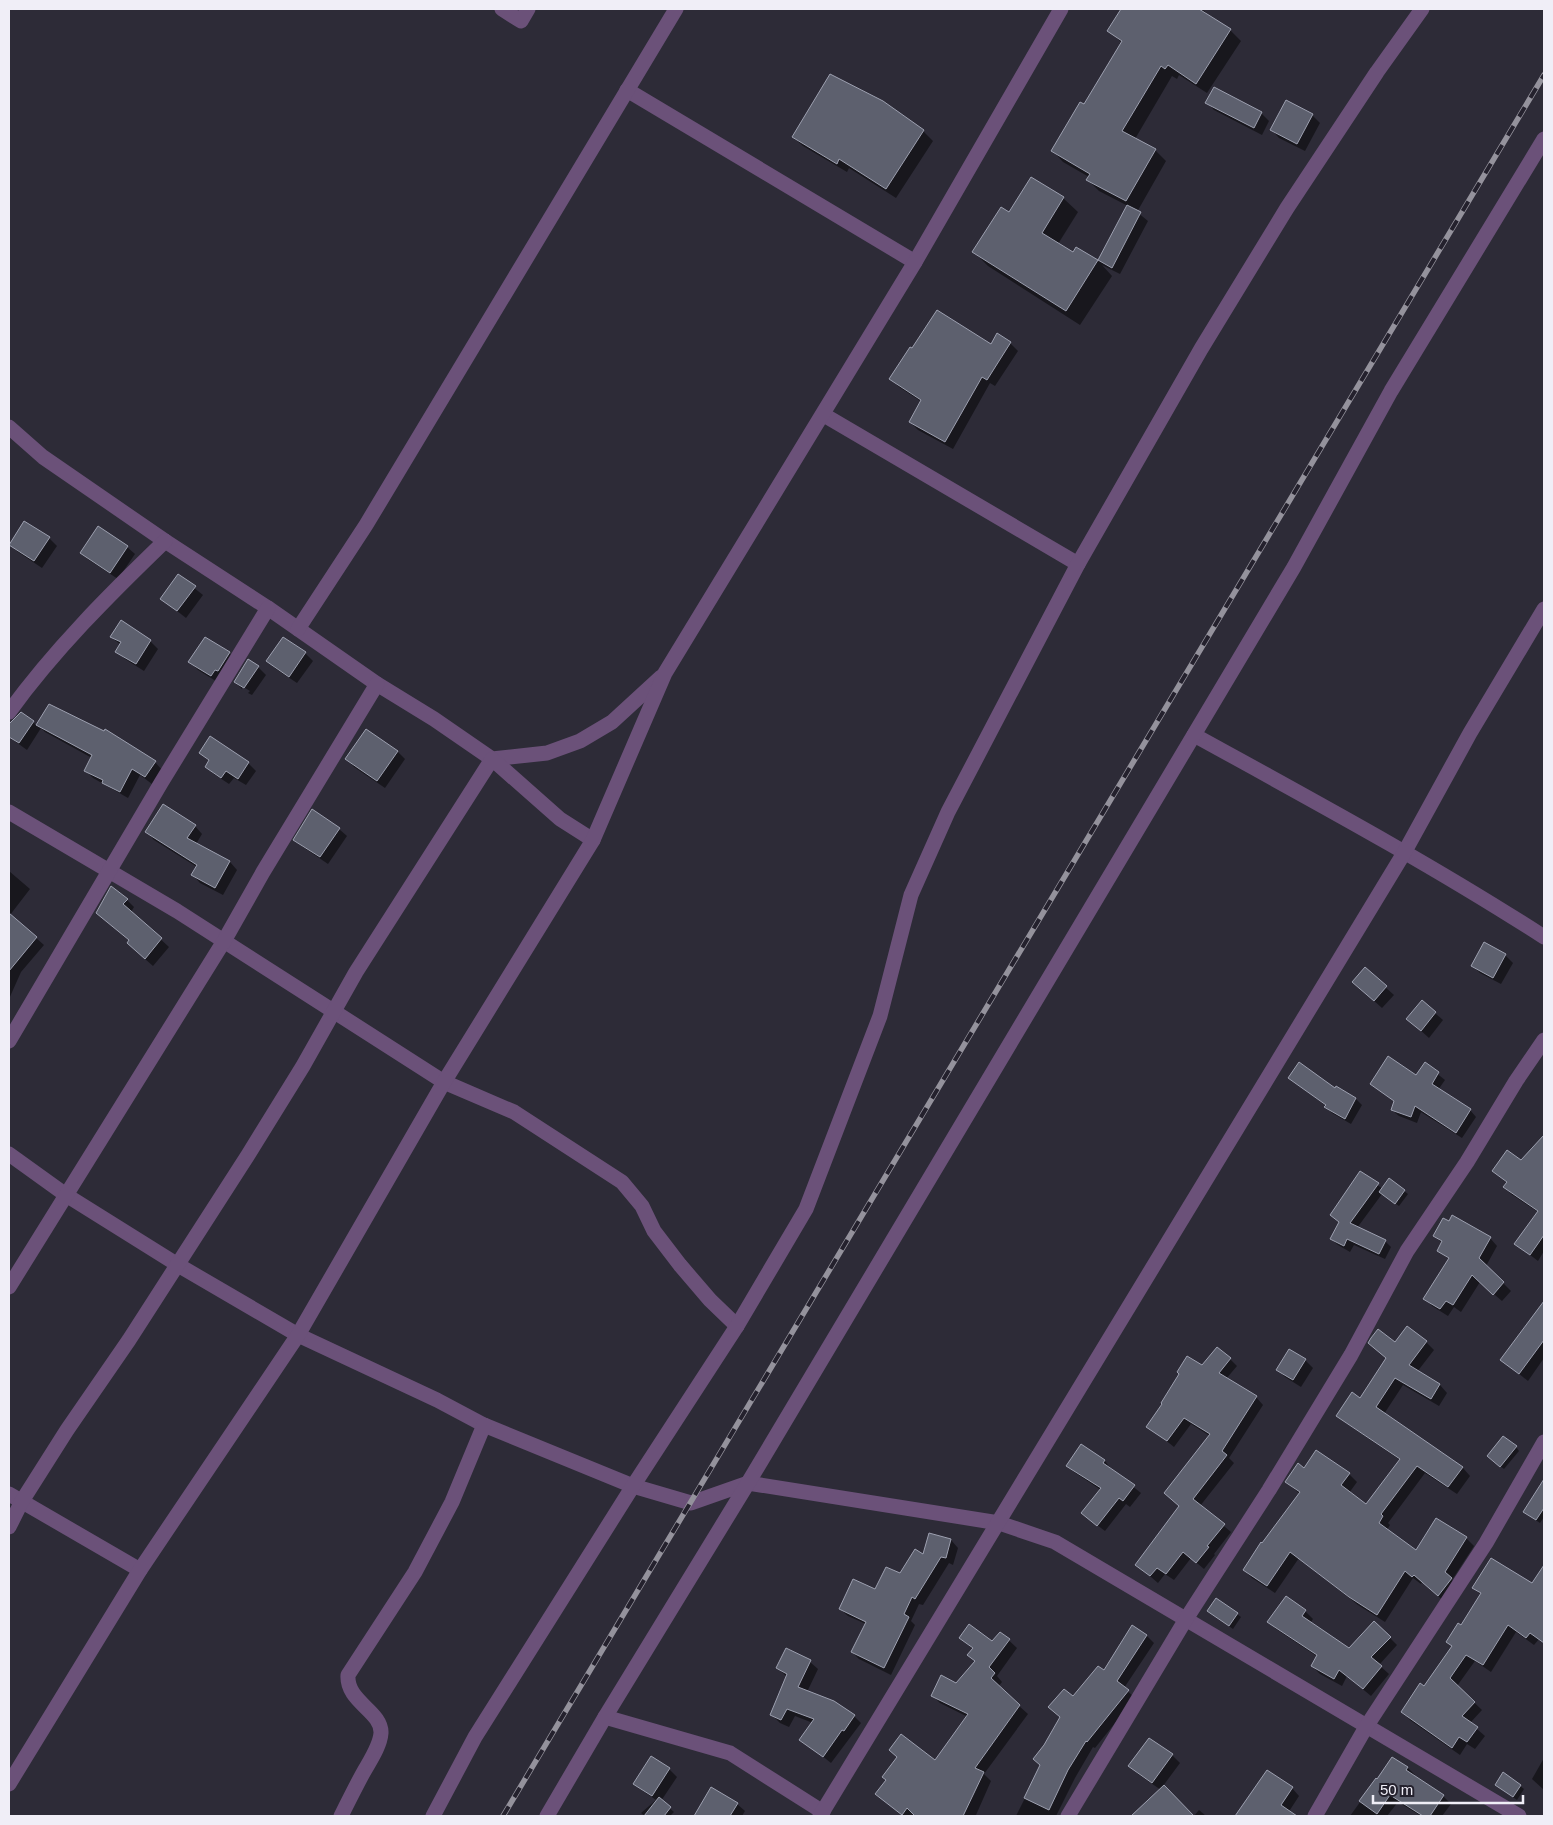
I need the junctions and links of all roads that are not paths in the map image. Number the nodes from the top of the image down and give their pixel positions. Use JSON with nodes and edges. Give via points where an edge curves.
{"nodes":[{"id":1,"x":502,"y":9,"type":"edge"},
{"id":2,"x":528,"y":9,"type":"edge"},
{"id":3,"x":676,"y":9,"type":"edge"},
{"id":4,"x":1060,"y":9,"type":"edge"},
{"id":5,"x":1422,"y":9,"type":"edge"},
{"id":6,"x":627,"y":90,"type":"junction"},
{"id":7,"x":1544,"y":139,"type":"edge"},
{"id":8,"x":915,"y":262,"type":"junction"},
{"id":9,"x":824,"y":415,"type":"junction"},
{"id":10,"x":9,"y":427,"type":"edge"},
{"id":11,"x":165,"y":542,"type":"junction"},
{"id":12,"x":1078,"y":564,"type":"junction"},
{"id":13,"x":268,"y":608,"type":"junction"},
{"id":14,"x":1544,"y":608,"type":"edge"},
{"id":15,"x":298,"y":629,"type":"junction"},
{"id":16,"x":665,"y":673,"type":"junction"},
{"id":17,"x":377,"y":684,"type":"junction"},
{"id":18,"x":9,"y":712,"type":"edge"},
{"id":19,"x":1194,"y":735,"type":"junction"},
{"id":20,"x":492,"y":759,"type":"junction"},
{"id":21,"x":9,"y":812,"type":"edge"},
{"id":22,"x":593,"y":840,"type":"junction"},
{"id":23,"x":1404,"y":853,"type":"junction"},
{"id":24,"x":109,"y":871,"type":"junction"},
{"id":25,"x":1544,"y":937,"type":"edge"},
{"id":26,"x":224,"y":941,"type":"junction"},
{"id":27,"x":334,"y":1013,"type":"junction"},
{"id":28,"x":1544,"y":1040,"type":"edge"},
{"id":29,"x":9,"y":1041,"type":"edge"},
{"id":30,"x":444,"y":1082,"type":"junction"},
{"id":31,"x":9,"y":1154,"type":"edge"},
{"id":32,"x":66,"y":1195,"type":"junction"},
{"id":33,"x":178,"y":1266,"type":"junction"},
{"id":34,"x":9,"y":1287,"type":"edge"},
{"id":35,"x":737,"y":1326,"type":"junction"},
{"id":36,"x":298,"y":1336,"type":"junction"},
{"id":37,"x":484,"y":1425,"type":"junction"},
{"id":38,"x":1544,"y":1442,"type":"edge"},
{"id":39,"x":748,"y":1483,"type":"junction"},
{"id":40,"x":633,"y":1486,"type":"junction"},
{"id":41,"x":15,"y":1498,"type":"edge"},
{"id":42,"x":998,"y":1523,"type":"junction"},
{"id":43,"x":9,"y":1526,"type":"edge"},
{"id":44,"x":140,"y":1570,"type":"junction"},
{"id":45,"x":1186,"y":1619,"type":"junction"},
{"id":46,"x":605,"y":1717,"type":"junction"},
{"id":47,"x":1366,"y":1726,"type":"junction"},
{"id":48,"x":9,"y":1784,"type":"edge"},
{"id":49,"x":822,"y":1814,"type":"edge"},
{"id":50,"x":341,"y":1816,"type":"edge"},
{"id":51,"x":433,"y":1816,"type":"edge"},
{"id":52,"x":547,"y":1816,"type":"edge"},
{"id":53,"x":1068,"y":1816,"type":"edge"},
{"id":54,"x":1315,"y":1816,"type":"edge"},
{"id":55,"x":1519,"y":1816,"type":"edge"}],
"edges":[{"from":1,"to":2,"type":"street","via":[[521,21]]},
{"from":3,"to":6,"type":"street"},
{"from":4,"to":8,"type":"street"},
{"from":5,"to":12,"type":"street","via":[[1376,72],[1287,208],[1211,332]]},
{"from":6,"to":8,"type":"street"},
{"from":6,"to":15,"type":"street","via":[[366,525]]},
{"from":7,"to":19,"type":"street","via":[[1391,391],[1294,567]]},
{"from":8,"to":9,"type":"street"},
{"from":9,"to":12,"type":"street"},
{"from":9,"to":16,"type":"street"},
{"from":10,"to":11,"type":"street","via":[[44,457]]},
{"from":11,"to":13,"type":"street"},
{"from":11,"to":18,"type":"street","via":[[61,648]]},
{"from":12,"to":35,"type":"street","via":[[948,812],[911,895],[880,1016],[806,1209]]},
{"from":13,"to":15,"type":"street"},
{"from":13,"to":24,"type":"street"},
{"from":14,"to":23,"type":"street"},
{"from":15,"to":17,"type":"street"},
{"from":16,"to":20,"type":"street","via":[[612,722],[580,740],[547,753]]},
{"from":16,"to":22,"type":"street"},
{"from":17,"to":20,"type":"street"},
{"from":17,"to":26,"type":"street"},
{"from":19,"to":23,"type":"street"},
{"from":19,"to":39,"type":"street"},
{"from":20,"to":22,"type":"street","via":[[560,819]]},
{"from":20,"to":27,"type":"street","via":[[366,956]]},
{"from":21,"to":24,"type":"street"},
{"from":22,"to":30,"type":"street"},
{"from":23,"to":25,"type":"street"},
{"from":23,"to":42,"type":"street"},
{"from":24,"to":26,"type":"street"},
{"from":24,"to":29,"type":"street"},
{"from":26,"to":27,"type":"street"},
{"from":26,"to":32,"type":"street"},
{"from":27,"to":30,"type":"street"},
{"from":27,"to":33,"type":"street"},
{"from":28,"to":45,"type":"street","via":[[1407,1251],[1351,1355]]},
{"from":30,"to":35,"type":"street","via":[[514,1112],[622,1182],[642,1206],[654,1231],[680,1265]]},
{"from":30,"to":36,"type":"street"},
{"from":31,"to":32,"type":"street"},
{"from":32,"to":33,"type":"street"},
{"from":32,"to":34,"type":"street"},
{"from":33,"to":36,"type":"street"},
{"from":33,"to":41,"type":"street","via":[[67,1430]]},
{"from":35,"to":40,"type":"street"},
{"from":36,"to":37,"type":"street"},
{"from":36,"to":44,"type":"street"},
{"from":37,"to":40,"type":"street"},
{"from":37,"to":50,"type":"street","via":[[452,1502],[415,1572],[348,1675],[348,1685],[379,1722],[381,1732]]},
{"from":38,"to":47,"type":"street","via":[[1486,1543]]},
{"from":39,"to":40,"type":"street","via":[[690,1503]]},
{"from":39,"to":42,"type":"street"},
{"from":39,"to":46,"type":"street"},
{"from":40,"to":51,"type":"street","via":[[475,1737]]},
{"from":41,"to":43,"type":"street"},
{"from":41,"to":44,"type":"street"},
{"from":42,"to":45,"type":"street","via":[[1055,1542]]},
{"from":42,"to":49,"type":"street"},
{"from":44,"to":48,"type":"street"},
{"from":45,"to":47,"type":"street"},
{"from":45,"to":53,"type":"street"},
{"from":46,"to":49,"type":"street","via":[[730,1753]]},
{"from":46,"to":52,"type":"street"},
{"from":47,"to":54,"type":"street"},
{"from":47,"to":55,"type":"street"}]}
